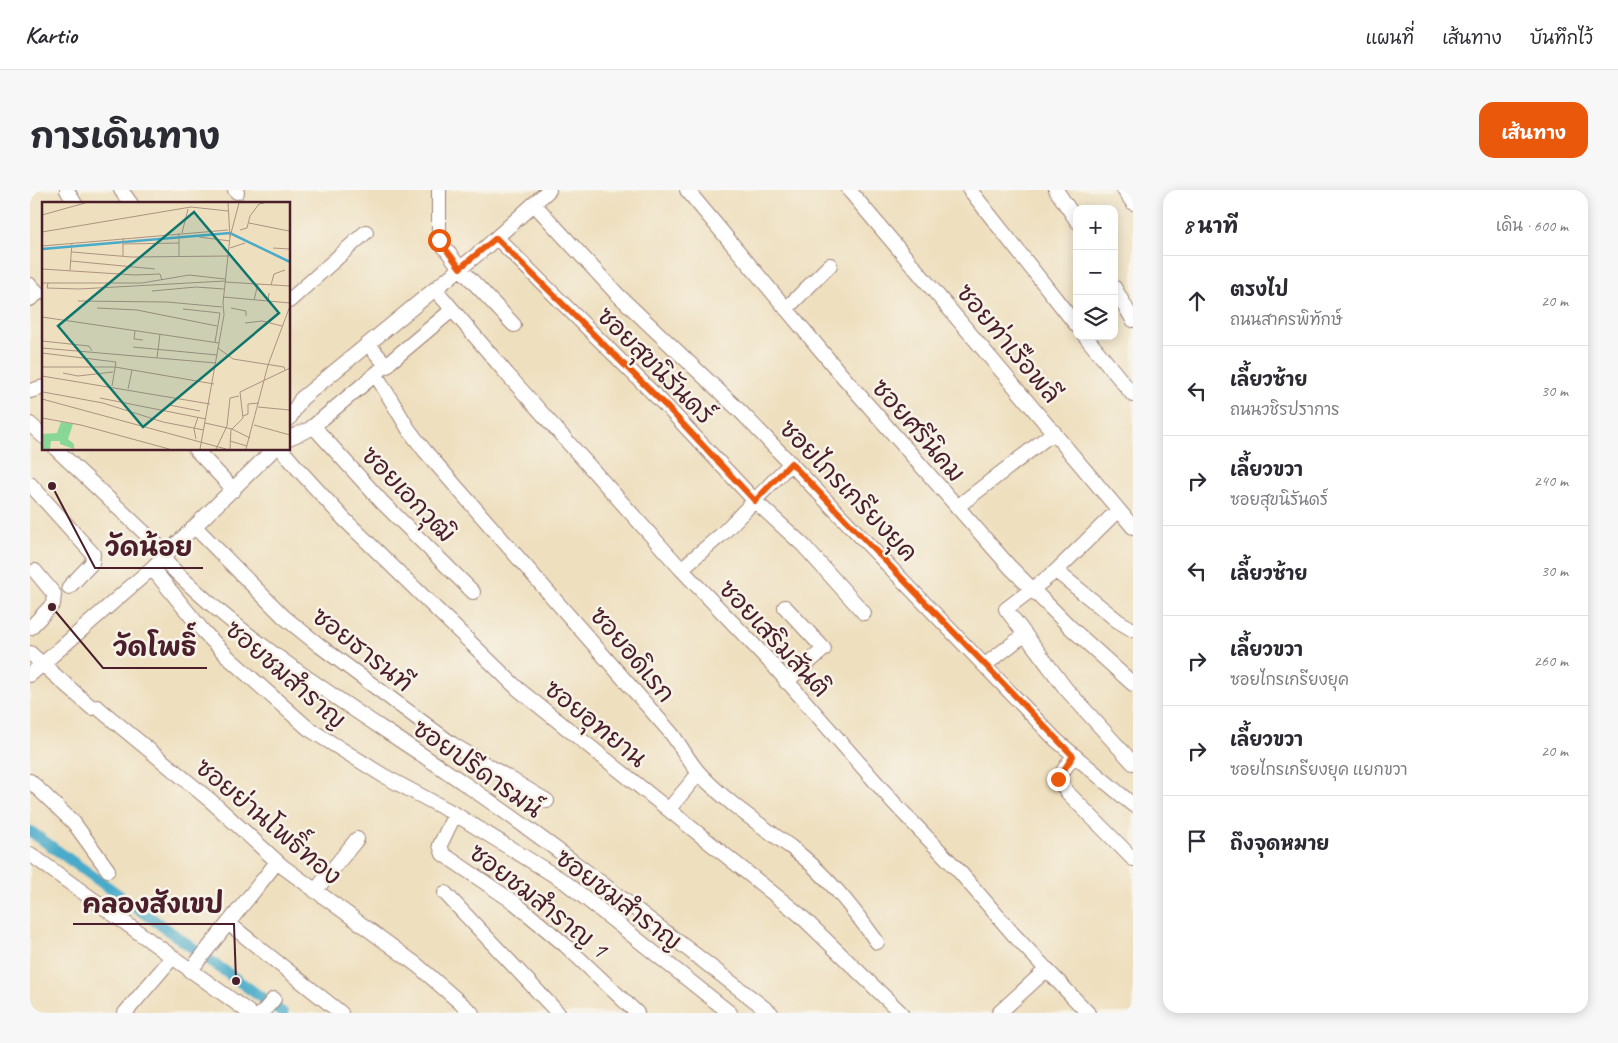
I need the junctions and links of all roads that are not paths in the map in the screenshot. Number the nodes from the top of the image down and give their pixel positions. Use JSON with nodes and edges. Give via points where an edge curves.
{"nodes":[{"id":1,"x":67,"y":190,"type":"edge"},
{"id":2,"x":121,"y":190,"type":"edge"},
{"id":3,"x":439,"y":190,"type":"edge"},
{"id":4,"x":549,"y":190,"type":"edge"},
{"id":5,"x":687,"y":190,"type":"edge"},
{"id":6,"x":849,"y":190,"type":"edge"},
{"id":7,"x":970,"y":190,"type":"edge"},
{"id":8,"x":1056,"y":190,"type":"edge"},
{"id":9,"x":1124,"y":190,"type":"edge"},
{"id":10,"x":74,"y":202,"type":"edge"},
{"id":11,"x":130,"y":202,"type":"edge"},
{"id":12,"x":1133,"y":203,"type":"edge"},
{"id":13,"x":534,"y":204,"type":"junction"},
{"id":14,"x":1073,"y":216,"type":"edge"},
{"id":15,"x":366,"y":232,"type":"dead end"},
{"id":16,"x":496,"y":238,"type":"junction"},
{"id":17,"x":830,"y":265,"type":"dead end"},
{"id":18,"x":460,"y":268,"type":"junction"},
{"id":19,"x":434,"y":289,"type":"junction"},
{"id":20,"x":290,"y":300,"type":"edge"},
{"id":21,"x":1118,"y":305,"type":"edge"},
{"id":22,"x":786,"y":309,"type":"junction"},
{"id":23,"x":452,"y":310,"type":"junction"},
{"id":24,"x":1133,"y":320,"type":"edge"},
{"id":25,"x":1073,"y":321,"type":"edge"},
{"id":26,"x":514,"y":324,"type":"dead end"},
{"id":27,"x":1088,"y":340,"type":"edge"},
{"id":28,"x":368,"y":344,"type":"junction"},
{"id":29,"x":387,"y":366,"type":"junction"},
{"id":30,"x":376,"y":375,"type":"junction"},
{"id":31,"x":42,"y":387,"type":"edge"},
{"id":32,"x":30,"y":392,"type":"edge"},
{"id":33,"x":1133,"y":395,"type":"edge"},
{"id":34,"x":290,"y":417,"type":"edge"},
{"id":35,"x":30,"y":424,"type":"edge"},
{"id":36,"x":313,"y":426,"type":"junction"},
{"id":37,"x":1054,"y":432,"type":"junction"},
{"id":38,"x":42,"y":435,"type":"edge"},
{"id":39,"x":290,"y":438,"type":"edge"},
{"id":40,"x":57,"y":450,"type":"edge"},
{"id":41,"x":196,"y":450,"type":"edge"},
{"id":42,"x":273,"y":450,"type":"edge"},
{"id":43,"x":283,"y":450,"type":"edge"},
{"id":44,"x":791,"y":463,"type":"junction"},
{"id":45,"x":30,"y":484,"type":"edge"},
{"id":46,"x":234,"y":490,"type":"junction"},
{"id":47,"x":755,"y":501,"type":"junction"},
{"id":48,"x":957,"y":507,"type":"junction"},
{"id":49,"x":1118,"y":510,"type":"junction"},
{"id":50,"x":195,"y":526,"type":"junction"},
{"id":51,"x":1133,"y":527,"type":"edge"},
{"id":52,"x":164,"y":556,"type":"junction"},
{"id":53,"x":152,"y":568,"type":"junction"},
{"id":54,"x":681,"y":569,"type":"junction"},
{"id":55,"x":35,"y":571,"type":"dead end"},
{"id":56,"x":1056,"y":571,"type":"junction"},
{"id":57,"x":69,"y":588,"type":"dead end"},
{"id":58,"x":1030,"y":590,"type":"junction"},
{"id":59,"x":474,"y":592,"type":"dead end"},
{"id":60,"x":785,"y":607,"type":"dead end"},
{"id":61,"x":864,"y":613,"type":"dead end"},
{"id":62,"x":30,"y":628,"type":"edge"},
{"id":63,"x":1133,"y":630,"type":"edge"},
{"id":64,"x":1025,"y":634,"type":"junction"},
{"id":65,"x":30,"y":653,"type":"edge"},
{"id":66,"x":40,"y":664,"type":"junction"},
{"id":67,"x":985,"y":665,"type":"junction"},
{"id":68,"x":30,"y":675,"type":"edge"},
{"id":69,"x":786,"y":682,"type":"junction"},
{"id":70,"x":1133,"y":684,"type":"edge"},
{"id":71,"x":1073,"y":756,"type":"junction"},
{"id":72,"x":1133,"y":763,"type":"edge"},
{"id":73,"x":699,"y":773,"type":"junction"},
{"id":74,"x":30,"y":781,"type":"edge"},
{"id":75,"x":547,"y":800,"type":"dead end"},
{"id":76,"x":1133,"y":806,"type":"edge"},
{"id":77,"x":669,"y":810,"type":"junction"},
{"id":78,"x":455,"y":814,"type":"junction"},
{"id":79,"x":357,"y":839,"type":"dead end"},
{"id":80,"x":30,"y":854,"type":"edge"},
{"id":81,"x":1133,"y":859,"type":"edge"},
{"id":82,"x":277,"y":862,"type":"junction"},
{"id":83,"x":108,"y":870,"type":"dead end"},
{"id":84,"x":315,"y":891,"type":"junction"},
{"id":85,"x":445,"y":893,"type":"dead end"},
{"id":86,"x":228,"y":923,"type":"junction"},
{"id":87,"x":876,"y":942,"type":"dead end"},
{"id":88,"x":172,"y":958,"type":"junction"},
{"id":89,"x":1046,"y":969,"type":"junction"},
{"id":90,"x":190,"y":971,"type":"junction"},
{"id":91,"x":274,"y":999,"type":"dead end"},
{"id":92,"x":1081,"y":1011,"type":"edge"},
{"id":93,"x":125,"y":1013,"type":"edge"},
{"id":94,"x":250,"y":1013,"type":"edge"},
{"id":95,"x":262,"y":1013,"type":"edge"},
{"id":96,"x":341,"y":1013,"type":"edge"},
{"id":97,"x":472,"y":1013,"type":"edge"},
{"id":98,"x":558,"y":1013,"type":"edge"},
{"id":99,"x":638,"y":1013,"type":"edge"},
{"id":100,"x":730,"y":1013,"type":"edge"},
{"id":101,"x":771,"y":1013,"type":"edge"},
{"id":102,"x":901,"y":1013,"type":"edge"},
{"id":103,"x":999,"y":1013,"type":"edge"}],
"edges":[{"from":1,"to":10,"type":"street"},
{"from":2,"to":11,"type":"street"},
{"from":3,"to":18,"type":"street","via":[[439,240]]},
{"from":4,"to":13,"type":"street"},
{"from":5,"to":22,"type":"street","name":"ซอยศรีนิคม"},
{"from":6,"to":37,"type":"street","name":"ซอยท่าเรือพลี"},
{"from":7,"to":25,"type":"street"},
{"from":8,"to":14,"type":"street"},
{"from":9,"to":12,"type":"street"},
{"from":13,"to":16,"type":"street"},
{"from":13,"to":44,"type":"street","name":"ซอยไกรเกรียงยุค","via":[[617,294],[706,376]]},
{"from":15,"to":20,"type":"street"},
{"from":16,"to":18,"type":"street"},
{"from":16,"to":47,"type":"street","name":"ซอยสุขนิรันดร์","via":[[668,408]]},
{"from":17,"to":22,"type":"street"},
{"from":18,"to":19,"type":"street"},
{"from":18,"to":26,"type":"street"},
{"from":19,"to":23,"type":"street","name":"ซอยเสริมสันติ"},
{"from":19,"to":28,"type":"street"},
{"from":21,"to":24,"type":"street"},
{"from":22,"to":48,"type":"street","name":"ซอยศรีนิคม"},
{"from":23,"to":29,"type":"street"},
{"from":23,"to":54,"type":"street","name":"ซอยเสริมสันติ"},
{"from":27,"to":33,"type":"street"},
{"from":28,"to":29,"type":"street"},
{"from":28,"to":34,"type":"street","via":[[302,399]]},
{"from":29,"to":30,"type":"street"},
{"from":30,"to":36,"type":"street"},
{"from":30,"to":73,"type":"street","name":"ซอยอดิเรก","via":[[425,451],[671,733]]},
{"from":31,"to":32,"type":"street"},
{"from":35,"to":38,"type":"street"},
{"from":36,"to":39,"type":"street"},
{"from":36,"to":59,"type":"street","name":"ซอยเอกวุฒิ","via":[[382,502]]},
{"from":37,"to":48,"type":"street"},
{"from":37,"to":49,"type":"street","name":"ซอยท่าเรือพลี"},
{"from":40,"to":52,"type":"street","name":"ซอยปรีดารมน์"},
{"from":41,"to":46,"type":"street"},
{"from":42,"to":46,"type":"street"},
{"from":43,"to":77,"type":"street","name":"ซอยอุทยาน","via":[[344,519],[512,683]]},
{"from":44,"to":47,"type":"street"},
{"from":44,"to":67,"type":"street","name":"ซอยไกรเกรียงยุค"},
{"from":45,"to":57,"type":"street","via":[[93,554],[92,563]]},
{"from":46,"to":50,"type":"street"},
{"from":47,"to":54,"type":"street"},
{"from":47,"to":61,"type":"street","name":"ซอยสุขนิรันดร์","via":[[803,545]]},
{"from":48,"to":58,"type":"street","name":"ซอยศรีนิคม"},
{"from":49,"to":51,"type":"street","name":"ซอยท่าเรือพลี"},
{"from":49,"to":56,"type":"street"},
{"from":50,"to":52,"type":"street"},
{"from":50,"to":75,"type":"street","name":"ซอยธารนที","via":[[284,617],[320,646],[452,744]]},
{"from":52,"to":53,"type":"street"},
{"from":52,"to":101,"type":"street","name":"ซอยปรีดารมน์","via":[[224,616],[465,784]]},
{"from":53,"to":66,"type":"street"},
{"from":53,"to":78,"type":"street","name":"ซอยชมสำราญ","via":[[231,660],[309,729],[384,776]]},
{"from":54,"to":69,"type":"street","name":"ซอยเสริมสันติ"},
{"from":55,"to":62,"type":"street","via":[[54,594],[54,604]]},
{"from":56,"to":58,"type":"street"},
{"from":56,"to":63,"type":"street"},
{"from":58,"to":64,"type":"street","via":[[1006,609]]},
{"from":58,"to":70,"type":"street","name":"ซอยศรีนิคม"},
{"from":60,"to":69,"type":"street","via":[[824,649]]},
{"from":64,"to":67,"type":"street"},
{"from":64,"to":72,"type":"street","via":[[1066,689]]},
{"from":65,"to":66,"type":"street","name":"ซอยย่านโพธิ์ทอง"},
{"from":66,"to":68,"type":"street"},
{"from":66,"to":82,"type":"street","name":"ซอยย่านโพธิ์ทอง","via":[[92,708],[97,706],[211,801]]},
{"from":67,"to":71,"type":"street","name":"ซอยไกรเกรียงยุค"},
{"from":69,"to":89,"type":"street","name":"ซอยเสริมสันติ"},
{"from":71,"to":76,"type":"street","name":"ซอยไกรเกรียงยุค"},
{"from":71,"to":81,"type":"street","via":[[1058,779]]},
{"from":73,"to":77,"type":"street"},
{"from":73,"to":87,"type":"street","name":"ซอยอดิเรก","via":[[760,826],[818,870],[850,904]]},
{"from":74,"to":83,"type":"street","via":[[74,823]]},
{"from":77,"to":102,"type":"street","name":"ซอยอุทยาน","via":[[800,915]]},
{"from":78,"to":99,"type":"street","name":"ซอยชมสำราญ 1","via":[[440,845],[443,854],[515,903]]},
{"from":78,"to":100,"type":"street","name":"ซอยชมสำราญ","via":[[565,882]]},
{"from":79,"to":84,"type":"street"},
{"from":80,"to":88,"type":"street"},
{"from":82,"to":84,"type":"street","name":"ซอยย่านโพธิ์ทอง"},
{"from":82,"to":86,"type":"street"},
{"from":84,"to":97,"type":"street","name":"ซอยย่านโพธิ์ทอง","via":[[417,965]]},
{"from":85,"to":98,"type":"street"},
{"from":86,"to":90,"type":"street"},
{"from":86,"to":96,"type":"street"},
{"from":88,"to":90,"type":"street"},
{"from":88,"to":93,"type":"street"},
{"from":89,"to":92,"type":"street","name":"ซอยเสริมสันติ"},
{"from":89,"to":103,"type":"street"},
{"from":90,"to":94,"type":"street"},
{"from":91,"to":95,"type":"street"}]}
